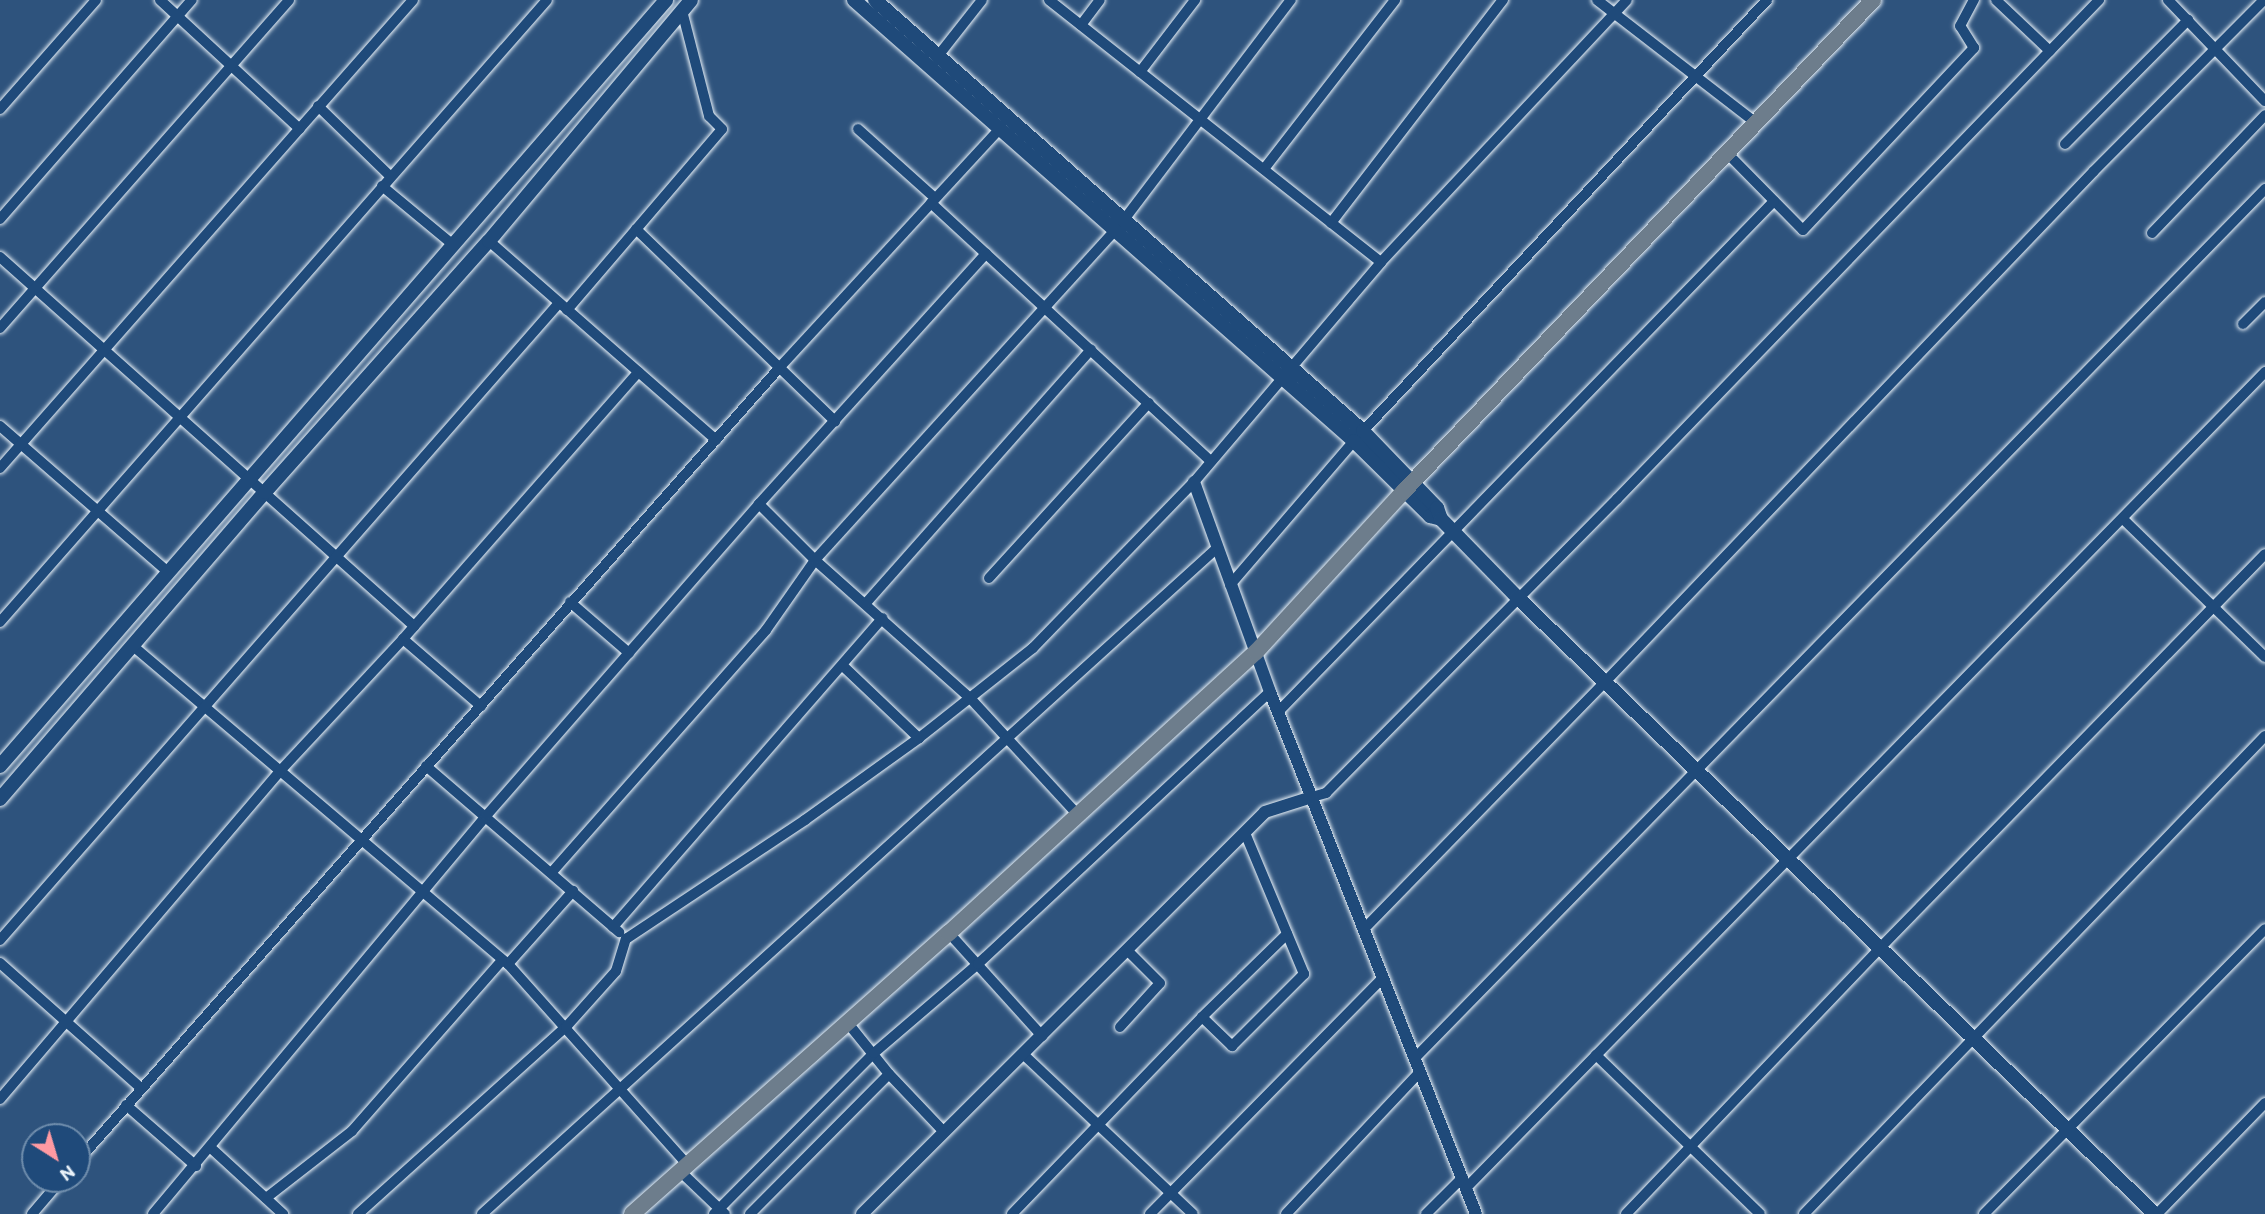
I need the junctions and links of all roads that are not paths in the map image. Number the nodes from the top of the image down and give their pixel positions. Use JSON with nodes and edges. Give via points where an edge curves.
{"nodes":[{"id":1,"x":96,"y":0,"type":"edge"},
{"id":2,"x":160,"y":0,"type":"edge"},
{"id":3,"x":192,"y":0,"type":"edge"},
{"id":4,"x":289,"y":0,"type":"edge"},
{"id":5,"x":413,"y":0,"type":"edge"},
{"id":6,"x":547,"y":0,"type":"edge"},
{"id":7,"x":666,"y":0,"type":"edge"},
{"id":8,"x":854,"y":0,"type":"edge"},
{"id":9,"x":875,"y":0,"type":"edge"},
{"id":10,"x":982,"y":0,"type":"edge"},
{"id":11,"x":1049,"y":0,"type":"edge"},
{"id":12,"x":1100,"y":0,"type":"edge"},
{"id":13,"x":1195,"y":0,"type":"edge"},
{"id":14,"x":1291,"y":0,"type":"edge"},
{"id":15,"x":1395,"y":0,"type":"edge"},
{"id":16,"x":1503,"y":0,"type":"edge"},
{"id":17,"x":1597,"y":0,"type":"edge"},
{"id":18,"x":1627,"y":0,"type":"edge"},
{"id":19,"x":1767,"y":0,"type":"edge"},
{"id":20,"x":1873,"y":0,"type":"edge"},
{"id":21,"x":1974,"y":0,"type":"edge"},
{"id":22,"x":1996,"y":0,"type":"edge"},
{"id":23,"x":2099,"y":0,"type":"edge"},
{"id":24,"x":2168,"y":0,"type":"edge"},
{"id":25,"x":2264,"y":0,"type":"edge"},
{"id":26,"x":686,"y":5,"type":"edge"},
{"id":27,"x":1614,"y":13,"type":"junction"},
{"id":28,"x":177,"y":16,"type":"junction"},
{"id":29,"x":2188,"y":20,"type":"junction"},
{"id":30,"x":1081,"y":25,"type":"junction"},
{"id":31,"x":2215,"y":48,"type":"junction"},
{"id":32,"x":2050,"y":51,"type":"junction"},
{"id":33,"x":938,"y":56,"type":"junction"},
{"id":34,"x":231,"y":65,"type":"junction"},
{"id":35,"x":1140,"y":72,"type":"junction"},
{"id":36,"x":1694,"y":75,"type":"junction"},
{"id":37,"x":2265,"y":100,"type":"edge"},
{"id":38,"x":318,"y":106,"type":"junction"},
{"id":39,"x":0,"y":109,"type":"edge"},
{"id":40,"x":2265,"y":115,"type":"edge"},
{"id":41,"x":1201,"y":120,"type":"junction"},
{"id":42,"x":1756,"y":122,"type":"junction"},
{"id":43,"x":300,"y":129,"type":"junction"},
{"id":44,"x":858,"y":129,"type":"dead end"},
{"id":45,"x":1000,"y":129,"type":"junction"},
{"id":46,"x":2065,"y":144,"type":"dead end"},
{"id":47,"x":1727,"y":153,"type":"junction"},
{"id":48,"x":1264,"y":169,"type":"junction"},
{"id":49,"x":390,"y":176,"type":"junction"},
{"id":50,"x":382,"y":186,"type":"junction"},
{"id":51,"x":2265,"y":189,"type":"edge"},
{"id":52,"x":933,"y":201,"type":"junction"},
{"id":53,"x":1774,"y":201,"type":"junction"},
{"id":54,"x":0,"y":219,"type":"edge"},
{"id":55,"x":1331,"y":223,"type":"junction"},
{"id":56,"x":1119,"y":226,"type":"junction"},
{"id":57,"x":636,"y":229,"type":"junction"},
{"id":58,"x":2152,"y":233,"type":"dead end"},
{"id":59,"x":489,"y":241,"type":"junction"},
{"id":60,"x":452,"y":244,"type":"junction"},
{"id":61,"x":986,"y":254,"type":"junction"},
{"id":62,"x":0,"y":257,"type":"edge"},
{"id":63,"x":1381,"y":262,"type":"junction"},
{"id":64,"x":35,"y":288,"type":"junction"},
{"id":65,"x":2265,"y":302,"type":"edge"},
{"id":66,"x":563,"y":306,"type":"junction"},
{"id":67,"x":1044,"y":307,"type":"junction"},
{"id":68,"x":2243,"y":324,"type":"dead end"},
{"id":69,"x":0,"y":328,"type":"edge"},
{"id":70,"x":105,"y":350,"type":"junction"},
{"id":71,"x":1091,"y":350,"type":"junction"},
{"id":72,"x":780,"y":367,"type":"junction"},
{"id":73,"x":638,"y":372,"type":"junction"},
{"id":74,"x":1286,"y":372,"type":"junction"},
{"id":75,"x":2265,"y":372,"type":"edge"},
{"id":76,"x":1149,"y":403,"type":"junction"},
{"id":77,"x":181,"y":417,"type":"junction"},
{"id":78,"x":835,"y":421,"type":"junction"},
{"id":79,"x":0,"y":426,"type":"edge"},
{"id":80,"x":1359,"y":436,"type":"junction"},
{"id":81,"x":716,"y":440,"type":"junction"},
{"id":82,"x":21,"y":444,"type":"junction"},
{"id":83,"x":1211,"y":461,"type":"junction"},
{"id":84,"x":0,"y":468,"type":"edge"},
{"id":85,"x":250,"y":479,"type":"junction"},
{"id":86,"x":1194,"y":482,"type":"junction"},
{"id":87,"x":1408,"y":487,"type":"junction"},
{"id":88,"x":265,"y":492,"type":"junction"},
{"id":89,"x":759,"y":504,"type":"junction"},
{"id":90,"x":97,"y":512,"type":"junction"},
{"id":91,"x":2123,"y":519,"type":"junction"},
{"id":92,"x":1454,"y":533,"type":"junction"},
{"id":93,"x":1217,"y":548,"type":"junction"},
{"id":94,"x":2265,"y":554,"type":"edge"},
{"id":95,"x":337,"y":556,"type":"junction"},
{"id":96,"x":815,"y":560,"type":"junction"},
{"id":97,"x":168,"y":572,"type":"junction"},
{"id":98,"x":989,"y":578,"type":"dead end"},
{"id":99,"x":1230,"y":585,"type":"junction"},
{"id":100,"x":1517,"y":597,"type":"junction"},
{"id":101,"x":570,"y":602,"type":"junction"},
{"id":102,"x":866,"y":603,"type":"junction"},
{"id":103,"x":2213,"y":607,"type":"junction"},
{"id":104,"x":883,"y":618,"type":"junction"},
{"id":105,"x":0,"y":622,"type":"edge"},
{"id":106,"x":414,"y":626,"type":"junction"},
{"id":107,"x":403,"y":639,"type":"junction"},
{"id":108,"x":133,"y":646,"type":"junction"},
{"id":109,"x":1256,"y":652,"type":"junction"},
{"id":110,"x":629,"y":653,"type":"junction"},
{"id":111,"x":2265,"y":657,"type":"edge"},
{"id":112,"x":843,"y":666,"type":"junction"},
{"id":113,"x":1605,"y":682,"type":"junction"},
{"id":114,"x":1270,"y":692,"type":"junction"},
{"id":115,"x":971,"y":699,"type":"junction"},
{"id":116,"x":481,"y":706,"type":"junction"},
{"id":117,"x":204,"y":707,"type":"junction"},
{"id":118,"x":1278,"y":712,"type":"junction"},
{"id":119,"x":2265,"y":736,"type":"edge"},
{"id":120,"x":919,"y":738,"type":"junction"},
{"id":121,"x":1009,"y":739,"type":"junction"},
{"id":122,"x":0,"y":766,"type":"edge"},
{"id":123,"x":426,"y":766,"type":"junction"},
{"id":124,"x":1697,"y":769,"type":"junction"},
{"id":125,"x":281,"y":770,"type":"junction"},
{"id":126,"x":1312,"y":797,"type":"junction"},
{"id":127,"x":0,"y":799,"type":"edge"},
{"id":128,"x":1077,"y":814,"type":"junction"},
{"id":129,"x":486,"y":816,"type":"junction"},
{"id":130,"x":1245,"y":833,"type":"junction"},
{"id":131,"x":362,"y":839,"type":"junction"},
{"id":132,"x":1788,"y":859,"type":"junction"},
{"id":133,"x":551,"y":872,"type":"junction"},
{"id":134,"x":422,"y":890,"type":"junction"},
{"id":135,"x":573,"y":891,"type":"junction"},
{"id":136,"x":613,"y":927,"type":"junction"},
{"id":137,"x":1364,"y":929,"type":"junction"},
{"id":138,"x":2265,"y":929,"type":"edge"},
{"id":139,"x":949,"y":933,"type":"junction"},
{"id":140,"x":1287,"y":934,"type":"junction"},
{"id":141,"x":626,"y":939,"type":"junction"},
{"id":142,"x":0,"y":940,"type":"edge"},
{"id":143,"x":1879,"y":949,"type":"junction"},
{"id":144,"x":1128,"y":951,"type":"junction"},
{"id":145,"x":0,"y":962,"type":"edge"},
{"id":146,"x":505,"y":962,"type":"junction"},
{"id":147,"x":978,"y":964,"type":"junction"},
{"id":148,"x":1383,"y":978,"type":"junction"},
{"id":149,"x":1202,"y":1017,"type":"junction"},
{"id":150,"x":67,"y":1021,"type":"junction"},
{"id":151,"x":847,"y":1022,"type":"junction"},
{"id":152,"x":566,"y":1027,"type":"junction"},
{"id":153,"x":1120,"y":1027,"type":"dead end"},
{"id":154,"x":1042,"y":1036,"type":"junction"},
{"id":155,"x":1971,"y":1038,"type":"junction"},
{"id":156,"x":874,"y":1053,"type":"junction"},
{"id":157,"x":1023,"y":1054,"type":"junction"},
{"id":158,"x":1596,"y":1055,"type":"junction"},
{"id":159,"x":1415,"y":1058,"type":"junction"},
{"id":160,"x":1420,"y":1072,"type":"junction"},
{"id":161,"x":889,"y":1074,"type":"junction"},
{"id":162,"x":141,"y":1088,"type":"junction"},
{"id":163,"x":621,"y":1090,"type":"junction"},
{"id":164,"x":0,"y":1099,"type":"edge"},
{"id":165,"x":2265,"y":1103,"type":"edge"},
{"id":166,"x":126,"y":1105,"type":"junction"},
{"id":167,"x":1098,"y":1124,"type":"junction"},
{"id":168,"x":2065,"y":1130,"type":"junction"},
{"id":169,"x":943,"y":1131,"type":"junction"},
{"id":170,"x":91,"y":1146,"type":"edge"},
{"id":171,"x":1691,"y":1147,"type":"junction"},
{"id":172,"x":211,"y":1148,"type":"junction"},
{"id":173,"x":196,"y":1166,"type":"junction"},
{"id":174,"x":684,"y":1167,"type":"junction"},
{"id":175,"x":1465,"y":1182,"type":"junction"},
{"id":176,"x":50,"y":1193,"type":"edge"},
{"id":177,"x":1171,"y":1193,"type":"junction"},
{"id":178,"x":266,"y":1198,"type":"junction"},
{"id":179,"x":720,"y":1212,"type":"edge"},
{"id":180,"x":32,"y":1214,"type":"edge"},
{"id":181,"x":153,"y":1214,"type":"edge"},
{"id":182,"x":283,"y":1214,"type":"edge"},
{"id":183,"x":358,"y":1214,"type":"edge"},
{"id":184,"x":482,"y":1214,"type":"edge"},
{"id":185,"x":632,"y":1214,"type":"edge"},
{"id":186,"x":750,"y":1214,"type":"edge"},
{"id":187,"x":862,"y":1214,"type":"edge"},
{"id":188,"x":1012,"y":1214,"type":"edge"},
{"id":189,"x":1150,"y":1214,"type":"edge"},
{"id":190,"x":1193,"y":1214,"type":"edge"},
{"id":191,"x":1286,"y":1214,"type":"edge"},
{"id":192,"x":1426,"y":1214,"type":"edge"},
{"id":193,"x":1476,"y":1214,"type":"edge"},
{"id":194,"x":1626,"y":1214,"type":"edge"},
{"id":195,"x":1759,"y":1214,"type":"edge"},
{"id":196,"x":1804,"y":1214,"type":"edge"},
{"id":197,"x":1984,"y":1214,"type":"edge"},
{"id":198,"x":2156,"y":1214,"type":"edge"}],
"edges":[{"from":1,"to":39,"type":"street"},
{"from":2,"to":28,"type":"street"},
{"from":3,"to":28,"type":"street"},
{"from":4,"to":34,"type":"street"},
{"from":5,"to":38,"type":"street"},
{"from":6,"to":49,"type":"street"},
{"from":7,"to":60,"type":"main road"},
{"from":8,"to":45,"type":"main road"},
{"from":9,"to":33,"type":"main road"},
{"from":10,"to":33,"type":"street"},
{"from":11,"to":30,"type":"street"},
{"from":12,"to":30,"type":"street"},
{"from":13,"to":35,"type":"street"},
{"from":14,"to":41,"type":"street"},
{"from":15,"to":48,"type":"street"},
{"from":16,"to":55,"type":"street"},
{"from":17,"to":27,"type":"street"},
{"from":18,"to":27,"type":"street"},
{"from":19,"to":36,"type":"street"},
{"from":20,"to":42,"type":"main road"},
{"from":21,"to":53,"type":"street","via":[[1959,26],[1974,48],[1803,230]]},
{"from":22,"to":32,"type":"street"},
{"from":23,"to":32,"type":"street"},
{"from":24,"to":29,"type":"street"},
{"from":25,"to":31,"type":"street"},
{"from":26,"to":57,"type":"street","via":[[709,116],[722,129]]},
{"from":26,"to":59,"type":"main road"},
{"from":27,"to":36,"type":"street"},
{"from":27,"to":63,"type":"street"},
{"from":28,"to":34,"type":"street"},
{"from":28,"to":54,"type":"street"},
{"from":29,"to":31,"type":"street"},
{"from":29,"to":46,"type":"street"},
{"from":30,"to":35,"type":"street"},
{"from":31,"to":37,"type":"street"},
{"from":31,"to":113,"type":"street"},
{"from":32,"to":100,"type":"street"},
{"from":33,"to":56,"type":"main road"},
{"from":34,"to":43,"type":"street"},
{"from":34,"to":64,"type":"street"},
{"from":35,"to":41,"type":"street"},
{"from":36,"to":42,"type":"street"},
{"from":36,"to":80,"type":"street"},
{"from":38,"to":43,"type":"street"},
{"from":38,"to":49,"type":"street"},
{"from":40,"to":58,"type":"street"},
{"from":41,"to":48,"type":"street"},
{"from":41,"to":56,"type":"street"},
{"from":42,"to":47,"type":"main road"},
{"from":43,"to":70,"type":"street"},
{"from":44,"to":52,"type":"street"},
{"from":45,"to":52,"type":"street"},
{"from":45,"to":56,"type":"main road"},
{"from":47,"to":53,"type":"street"},
{"from":47,"to":87,"type":"main road"},
{"from":48,"to":55,"type":"street"},
{"from":49,"to":50,"type":"street"},
{"from":50,"to":60,"type":"street"},
{"from":50,"to":77,"type":"street"},
{"from":51,"to":124,"type":"street"},
{"from":52,"to":61,"type":"street"},
{"from":52,"to":72,"type":"street"},
{"from":53,"to":92,"type":"street"},
{"from":55,"to":63,"type":"street"},
{"from":56,"to":67,"type":"street"},
{"from":56,"to":74,"type":"main road"},
{"from":57,"to":66,"type":"street"},
{"from":57,"to":72,"type":"street"},
{"from":59,"to":66,"type":"street"},
{"from":59,"to":88,"type":"main road"},
{"from":60,"to":85,"type":"main road"},
{"from":61,"to":67,"type":"street"},
{"from":61,"to":78,"type":"street"},
{"from":62,"to":64,"type":"street"},
{"from":63,"to":74,"type":"street"},
{"from":64,"to":69,"type":"street"},
{"from":64,"to":70,"type":"street"},
{"from":65,"to":68,"type":"street"},
{"from":66,"to":73,"type":"street"},
{"from":66,"to":95,"type":"street"},
{"from":67,"to":71,"type":"street"},
{"from":67,"to":96,"type":"street"},
{"from":70,"to":77,"type":"street"},
{"from":70,"to":82,"type":"street"},
{"from":71,"to":76,"type":"street"},
{"from":71,"to":102,"type":"street"},
{"from":72,"to":78,"type":"street"},
{"from":72,"to":81,"type":"street"},
{"from":73,"to":81,"type":"street"},
{"from":73,"to":106,"type":"street"},
{"from":74,"to":80,"type":"main road"},
{"from":74,"to":83,"type":"street"},
{"from":75,"to":91,"type":"street"},
{"from":76,"to":83,"type":"street"},
{"from":76,"to":98,"type":"street"},
{"from":77,"to":85,"type":"street"},
{"from":77,"to":90,"type":"street"},
{"from":78,"to":89,"type":"street"},
{"from":79,"to":82,"type":"street"},
{"from":80,"to":87,"type":"main road"},
{"from":80,"to":99,"type":"street"},
{"from":81,"to":101,"type":"street"},
{"from":82,"to":84,"type":"street"},
{"from":82,"to":90,"type":"street"},
{"from":83,"to":86,"type":"street"},
{"from":85,"to":88,"type":"street"},
{"from":85,"to":97,"type":"main road"},
{"from":86,"to":93,"type":"street"},
{"from":86,"to":115,"type":"street","via":[[1033,648]]},
{"from":87,"to":92,"type":"main road","via":[[1437,508]]},
{"from":87,"to":109,"type":"main road"},
{"from":88,"to":95,"type":"street"},
{"from":88,"to":108,"type":"main road"},
{"from":89,"to":96,"type":"street"},
{"from":89,"to":110,"type":"street"},
{"from":90,"to":97,"type":"street"},
{"from":90,"to":105,"type":"street"},
{"from":91,"to":103,"type":"street"},
{"from":91,"to":132,"type":"street"},
{"from":92,"to":100,"type":"main road"},
{"from":92,"to":118,"type":"street"},
{"from":93,"to":99,"type":"street"},
{"from":93,"to":121,"type":"street"},
{"from":94,"to":103,"type":"street"},
{"from":95,"to":106,"type":"street"},
{"from":95,"to":117,"type":"street"},
{"from":96,"to":102,"type":"street"},
{"from":96,"to":133,"type":"street","via":[[766,630]]},
{"from":97,"to":122,"type":"main road"},
{"from":99,"to":109,"type":"street"},
{"from":100,"to":113,"type":"main road"},
{"from":100,"to":126,"type":"street","via":[[1326,793]]},
{"from":101,"to":110,"type":"street"},
{"from":101,"to":116,"type":"street"},
{"from":102,"to":104,"type":"street"},
{"from":103,"to":111,"type":"street"},
{"from":103,"to":143,"type":"street"},
{"from":104,"to":112,"type":"street"},
{"from":104,"to":115,"type":"street"},
{"from":106,"to":107,"type":"street"},
{"from":107,"to":116,"type":"street"},
{"from":107,"to":125,"type":"street"},
{"from":108,"to":117,"type":"street"},
{"from":108,"to":127,"type":"main road"},
{"from":109,"to":114,"type":"street"},
{"from":109,"to":128,"type":"main road"},
{"from":110,"to":129,"type":"street"},
{"from":112,"to":120,"type":"street"},
{"from":112,"to":136,"type":"street"},
{"from":113,"to":124,"type":"main road"},
{"from":113,"to":137,"type":"street"},
{"from":114,"to":118,"type":"street"},
{"from":114,"to":147,"type":"street"},
{"from":115,"to":120,"type":"street"},
{"from":115,"to":121,"type":"street"},
{"from":116,"to":123,"type":"street"},
{"from":117,"to":125,"type":"street"},
{"from":117,"to":142,"type":"street"},
{"from":118,"to":126,"type":"street"},
{"from":119,"to":155,"type":"street"},
{"from":120,"to":141,"type":"street"},
{"from":121,"to":128,"type":"street"},
{"from":121,"to":163,"type":"street"},
{"from":123,"to":129,"type":"street"},
{"from":123,"to":131,"type":"street"},
{"from":124,"to":132,"type":"main road"},
{"from":124,"to":159,"type":"street"},
{"from":125,"to":131,"type":"street"},
{"from":125,"to":150,"type":"street"},
{"from":126,"to":130,"type":"street","via":[[1265,812]]},
{"from":126,"to":137,"type":"street"},
{"from":128,"to":139,"type":"main road"},
{"from":129,"to":133,"type":"street"},
{"from":129,"to":134,"type":"street"},
{"from":130,"to":140,"type":"street"},
{"from":130,"to":144,"type":"street"},
{"from":131,"to":134,"type":"street"},
{"from":131,"to":162,"type":"street"},
{"from":132,"to":143,"type":"main road"},
{"from":132,"to":158,"type":"street"},
{"from":133,"to":135,"type":"street"},
{"from":134,"to":146,"type":"street"},
{"from":134,"to":172,"type":"street"},
{"from":135,"to":136,"type":"street"},
{"from":135,"to":146,"type":"street"},
{"from":136,"to":141,"type":"street"},
{"from":137,"to":148,"type":"street"},
{"from":138,"to":168,"type":"street"},
{"from":139,"to":147,"type":"street"},
{"from":139,"to":151,"type":"main road"},
{"from":140,"to":149,"type":"street"},
{"from":140,"to":149,"type":"street","via":[[1304,974],[1232,1046]]},
{"from":141,"to":152,"type":"street","via":[[616,971]]},
{"from":143,"to":155,"type":"main road"},
{"from":143,"to":171,"type":"street"},
{"from":144,"to":153,"type":"street","via":[[1160,983]]},
{"from":144,"to":154,"type":"street"},
{"from":145,"to":150,"type":"street"},
{"from":146,"to":152,"type":"street"},
{"from":146,"to":178,"type":"street","via":[[352,1131]]},
{"from":147,"to":154,"type":"street"},
{"from":147,"to":156,"type":"street"},
{"from":148,"to":159,"type":"street"},
{"from":148,"to":177,"type":"street"},
{"from":149,"to":167,"type":"street"},
{"from":150,"to":162,"type":"street"},
{"from":150,"to":164,"type":"street"},
{"from":151,"to":156,"type":"street"},
{"from":151,"to":174,"type":"main road"},
{"from":152,"to":163,"type":"street"},
{"from":152,"to":183,"type":"street"},
{"from":154,"to":157,"type":"street"},
{"from":155,"to":168,"type":"main road"},
{"from":155,"to":196,"type":"street"},
{"from":156,"to":161,"type":"street"},
{"from":156,"to":179,"type":"street"},
{"from":157,"to":167,"type":"street"},
{"from":157,"to":169,"type":"street"},
{"from":158,"to":171,"type":"street"},
{"from":158,"to":175,"type":"street"},
{"from":159,"to":160,"type":"street"},
{"from":160,"to":175,"type":"street"},
{"from":160,"to":191,"type":"street"},
{"from":161,"to":169,"type":"street"},
{"from":161,"to":186,"type":"street"},
{"from":162,"to":166,"type":"street"},
{"from":163,"to":174,"type":"street"},
{"from":163,"to":184,"type":"street"},
{"from":165,"to":198,"type":"street"},
{"from":166,"to":170,"type":"street"},
{"from":166,"to":173,"type":"street"},
{"from":167,"to":177,"type":"street"},
{"from":167,"to":188,"type":"street"},
{"from":168,"to":197,"type":"street"},
{"from":168,"to":198,"type":"main road"},
{"from":169,"to":187,"type":"street"},
{"from":171,"to":194,"type":"street"},
{"from":171,"to":195,"type":"street"},
{"from":172,"to":173,"type":"street"},
{"from":172,"to":178,"type":"street"},
{"from":173,"to":181,"type":"street"},
{"from":174,"to":179,"type":"street"},
{"from":174,"to":185,"type":"main road"},
{"from":175,"to":192,"type":"street"},
{"from":175,"to":193,"type":"street"},
{"from":176,"to":180,"type":"street"},
{"from":177,"to":189,"type":"street"},
{"from":177,"to":190,"type":"street"},
{"from":178,"to":182,"type":"street"}]}
